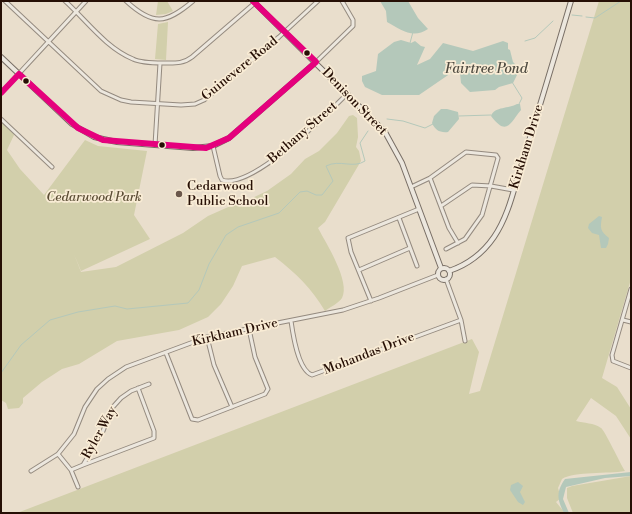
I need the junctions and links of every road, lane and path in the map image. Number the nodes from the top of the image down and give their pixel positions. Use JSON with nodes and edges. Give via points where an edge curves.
{"nodes":[{"id":1,"x":6,"y":1,"type":"edge"},
{"id":2,"x":65,"y":1,"type":"edge"},
{"id":3,"x":86,"y":1,"type":"edge"},
{"id":4,"x":126,"y":1,"type":"edge"},
{"id":5,"x":193,"y":1,"type":"edge"},
{"id":6,"x":318,"y":1,"type":"edge"},
{"id":7,"x":342,"y":1,"type":"edge"},
{"id":8,"x":571,"y":1,"type":"edge"},
{"id":9,"x":255,"y":2,"type":"edge"},
{"id":10,"x":76,"y":11,"type":"junction"},
{"id":11,"x":285,"y":32,"type":"junction"},
{"id":12,"x":48,"y":42,"type":"junction"},
{"id":13,"x":1,"y":57,"type":"edge"},
{"id":14,"x":316,"y":62,"type":"junction"},
{"id":15,"x":160,"y":63,"type":"junction"},
{"id":16,"x":19,"y":74,"type":"junction"},
{"id":17,"x":1,"y":93,"type":"edge"},
{"id":18,"x":348,"y":93,"type":"junction"},
{"id":19,"x":158,"y":103,"type":"junction"},
{"id":20,"x":1,"y":119,"type":"edge"},
{"id":21,"x":155,"y":145,"type":"junction"},
{"id":22,"x":213,"y":146,"type":"junction"},
{"id":23,"x":52,"y":167,"type":"dead end"},
{"id":24,"x":430,"y":178,"type":"junction"},
{"id":25,"x":491,"y":186,"type":"junction"},
{"id":26,"x":411,"y":187,"type":"junction"},
{"id":27,"x":513,"y":190,"type":"junction"},
{"id":28,"x":441,"y":206,"type":"junction"},
{"id":29,"x":419,"y":209,"type":"junction"},
{"id":30,"x":399,"y":218,"type":"junction"},
{"id":31,"x":458,"y":243,"type":"junction"},
{"id":32,"x":410,"y":248,"type":"junction"},
{"id":33,"x":446,"y":249,"type":"dead end"},
{"id":34,"x":417,"y":266,"type":"dead end"},
{"id":35,"x":441,"y":268,"type":"junction"},
{"id":36,"x":358,"y":270,"type":"junction"},
{"id":37,"x":449,"y":271,"type":"junction"},
{"id":38,"x":438,"y":275,"type":"junction"},
{"id":39,"x":446,"y":279,"type":"junction"},
{"id":40,"x":631,"y":289,"type":"edge"},
{"id":41,"x":371,"y":301,"type":"junction"},
{"id":42,"x":461,"y":320,"type":"junction"},
{"id":43,"x":623,"y":320,"type":"junction"},
{"id":44,"x":291,"y":321,"type":"junction"},
{"id":45,"x":631,"y":322,"type":"edge"},
{"id":46,"x":249,"y":329,"type":"junction"},
{"id":47,"x":207,"y":337,"type":"junction"},
{"id":48,"x":465,"y":341,"type":"dead end"},
{"id":49,"x":166,"y":353,"type":"junction"},
{"id":50,"x":631,"y":368,"type":"edge"},
{"id":51,"x":149,"y":384,"type":"dead end"},
{"id":52,"x":138,"y":388,"type":"junction"},
{"id":53,"x":232,"y":407,"type":"junction"},
{"id":54,"x":58,"y":454,"type":"junction"},
{"id":55,"x":83,"y":465,"type":"junction"},
{"id":56,"x":71,"y":470,"type":"junction"},
{"id":57,"x":31,"y":471,"type":"dead end"},
{"id":58,"x":78,"y":487,"type":"dead end"}],
"edges":[{"from":1,"to":12,"type":"street","name":"Guinevere Road"},
{"from":2,"to":10,"type":"street"},
{"from":3,"to":10,"type":"street"},
{"from":4,"to":5,"type":"street","via":[[142,15],[159,19],[176,15]]},
{"from":6,"to":11,"type":"street","name":"Guinevere Road"},
{"from":7,"to":14,"type":"street","via":[[353,20],[353,26]]},
{"from":8,"to":27,"type":"street","name":"Kirkham Drive"},
{"from":9,"to":11,"type":"street","name":"Denison Street"},
{"from":9,"to":15,"type":"street","via":[[185,62]]},
{"from":10,"to":12,"type":"street"},
{"from":10,"to":15,"type":"street","via":[[116,50],[134,60]]},
{"from":11,"to":14,"type":"street","name":"Denison Street"},
{"from":11,"to":19,"type":"street","name":"Guinevere Road","via":[[204,100],[181,105]]},
{"from":12,"to":16,"type":"street"},
{"from":12,"to":19,"type":"street","name":"Guinevere Road","via":[[111,97],[131,102]]},
{"from":13,"to":16,"type":"street"},
{"from":14,"to":18,"type":"street","name":"Denison Street"},
{"from":14,"to":22,"type":"street","via":[[229,138]]},
{"from":15,"to":19,"type":"street"},
{"from":16,"to":17,"type":"street"},
{"from":16,"to":21,"type":"street","via":[[85,133],[111,142]]},
{"from":18,"to":22,"type":"street","name":"Bethany Street","via":[[322,120],[255,173],[231,181],[222,180]]},
{"from":18,"to":26,"type":"street","name":"Denison Street","via":[[385,132],[397,151]]},
{"from":19,"to":21,"type":"street"},
{"from":20,"to":23,"type":"street"},
{"from":21,"to":22,"type":"street","via":[[193,148]]},
{"from":24,"to":25,"type":"street","via":[[466,152],[494,154],[498,158]]},
{"from":24,"to":26,"type":"street"},
{"from":24,"to":28,"type":"street"},
{"from":25,"to":27,"type":"street"},
{"from":25,"to":28,"type":"street","via":[[472,185]]},
{"from":25,"to":31,"type":"street","via":[[482,215],[471,232]]},
{"from":26,"to":29,"type":"street","name":"Denison Street"},
{"from":27,"to":37,"type":"street","name":"Kirkham Drive","via":[[502,221],[490,243],[464,265]]},
{"from":28,"to":31,"type":"street"},
{"from":29,"to":30,"type":"street"},
{"from":29,"to":35,"type":"street","name":"Denison Street"},
{"from":30,"to":32,"type":"street"},
{"from":30,"to":36,"type":"street","via":[[348,238]]},
{"from":31,"to":33,"type":"street"},
{"from":32,"to":34,"type":"street"},
{"from":32,"to":36,"type":"street"},
{"from":35,"to":37,"type":"street","via":[[447,268]]},
{"from":35,"to":38,"type":"street"},
{"from":36,"to":41,"type":"street"},
{"from":37,"to":39,"type":"street","via":[[449,277]]},
{"from":38,"to":39,"type":"street"},
{"from":38,"to":41,"type":"street","name":"Kirkham Drive"},
{"from":39,"to":42,"type":"street"},
{"from":40,"to":43,"type":"street"},
{"from":41,"to":44,"type":"street","name":"Kirkham Drive"},
{"from":42,"to":44,"type":"street","name":"Mohandas Drive","via":[[312,375],[305,371],[296,347]]},
{"from":42,"to":48,"type":"street"},
{"from":43,"to":45,"type":"street"},
{"from":43,"to":50,"type":"street","via":[[612,359]]},
{"from":44,"to":46,"type":"street","name":"Kirkham Drive"},
{"from":46,"to":47,"type":"street","name":"Kirkham Drive"},
{"from":46,"to":53,"type":"street","via":[[255,357],[268,389],[265,394]]},
{"from":47,"to":49,"type":"street","name":"Kirkham Drive"},
{"from":47,"to":53,"type":"street","via":[[214,366]]},
{"from":49,"to":53,"type":"street","via":[[192,419],[198,420]]},
{"from":49,"to":54,"type":"street","name":"Kirkham Drive","via":[[126,367],[97,389],[85,407],[74,434]]},
{"from":51,"to":52,"type":"street","name":"Ryler Way"},
{"from":52,"to":55,"type":"street","name":"Ryler Way","via":[[121,398],[112,408],[103,431]]},
{"from":52,"to":55,"type":"street","via":[[154,431],[154,438]]},
{"from":54,"to":56,"type":"street"},
{"from":54,"to":57,"type":"street","name":"Kirkham Drive"},
{"from":55,"to":56,"type":"street","name":"Ryler Way"},
{"from":56,"to":58,"type":"street"}]}
